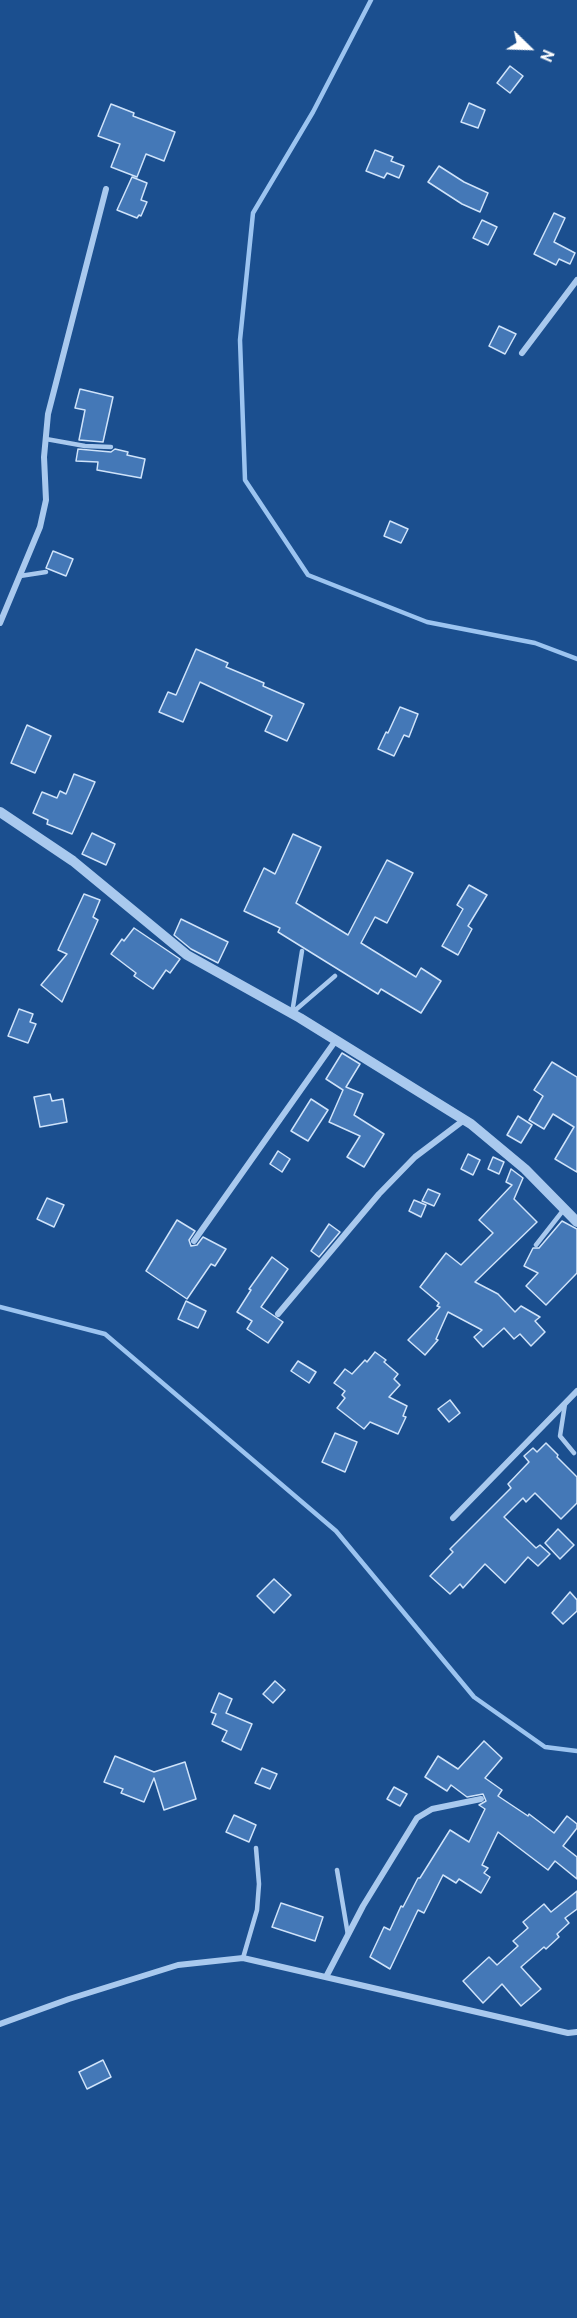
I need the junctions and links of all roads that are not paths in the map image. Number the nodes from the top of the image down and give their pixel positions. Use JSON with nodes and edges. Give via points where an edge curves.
{"nodes":[{"id":1,"x":106,"y":189,"type":"dead end"},
{"id":2,"x":577,"y":280,"type":"edge"},
{"id":3,"x":522,"y":353,"type":"dead end"},
{"id":4,"x":46,"y":439,"type":"junction"},
{"id":5,"x":111,"y":447,"type":"dead end"},
{"id":6,"x":46,"y":572,"type":"dead end"},
{"id":7,"x":20,"y":576,"type":"junction"},
{"id":8,"x":0,"y":623,"type":"edge"},
{"id":9,"x":0,"y":812,"type":"edge"},
{"id":10,"x":302,"y":951,"type":"dead end"},
{"id":11,"x":335,"y":976,"type":"dead end"},
{"id":12,"x":292,"y":1013,"type":"junction"},
{"id":13,"x":336,"y":1040,"type":"junction"},
{"id":14,"x":465,"y":1120,"type":"junction"},
{"id":15,"x":564,"y":1208,"type":"junction"},
{"id":16,"x":577,"y":1222,"type":"edge"},
{"id":17,"x":194,"y":1241,"type":"dead end"},
{"id":18,"x":536,"y":1245,"type":"dead end"},
{"id":19,"x":278,"y":1314,"type":"dead end"},
{"id":20,"x":577,"y":1391,"type":"edge"},
{"id":21,"x":566,"y":1401,"type":"junction"},
{"id":22,"x":574,"y":1453,"type":"dead end"},
{"id":23,"x":453,"y":1518,"type":"dead end"},
{"id":24,"x":481,"y":1799,"type":"dead end"},
{"id":25,"x":256,"y":1848,"type":"dead end"},
{"id":26,"x":337,"y":1870,"type":"dead end"},
{"id":27,"x":348,"y":1935,"type":"junction"},
{"id":28,"x":243,"y":1958,"type":"junction"},
{"id":29,"x":326,"y":1977,"type":"junction"},
{"id":30,"x":0,"y":2024,"type":"edge"},
{"id":31,"x":577,"y":2032,"type":"edge"}],
"edges":[{"from":1,"to":4,"type":"street","via":[[48,414]]},
{"from":2,"to":3,"type":"street"},
{"from":4,"to":5,"type":"lane"},
{"from":4,"to":7,"type":"street","via":[[46,500],[40,527]]},
{"from":6,"to":7,"type":"lane"},
{"from":7,"to":8,"type":"street"},
{"from":9,"to":12,"type":"street","via":[[73,861],[187,955]]},
{"from":10,"to":12,"type":"lane"},
{"from":11,"to":12,"type":"lane"},
{"from":12,"to":13,"type":"street"},
{"from":13,"to":14,"type":"street"},
{"from":13,"to":17,"type":"street"},
{"from":14,"to":15,"type":"street","via":[[525,1169]]},
{"from":14,"to":19,"type":"street","via":[[408,1164],[379,1194]]},
{"from":15,"to":16,"type":"street"},
{"from":15,"to":18,"type":"lane"},
{"from":20,"to":21,"type":"street"},
{"from":21,"to":22,"type":"lane","via":[[560,1436]]},
{"from":21,"to":23,"type":"street"},
{"from":24,"to":27,"type":"street","via":[[432,1809],[417,1818]]},
{"from":25,"to":28,"type":"lane","via":[[257,1910]]},
{"from":26,"to":27,"type":"lane"},
{"from":27,"to":29,"type":"street"},
{"from":28,"to":29,"type":"street"},
{"from":28,"to":30,"type":"street","via":[[178,1965]]},
{"from":29,"to":31,"type":"street"}]}
